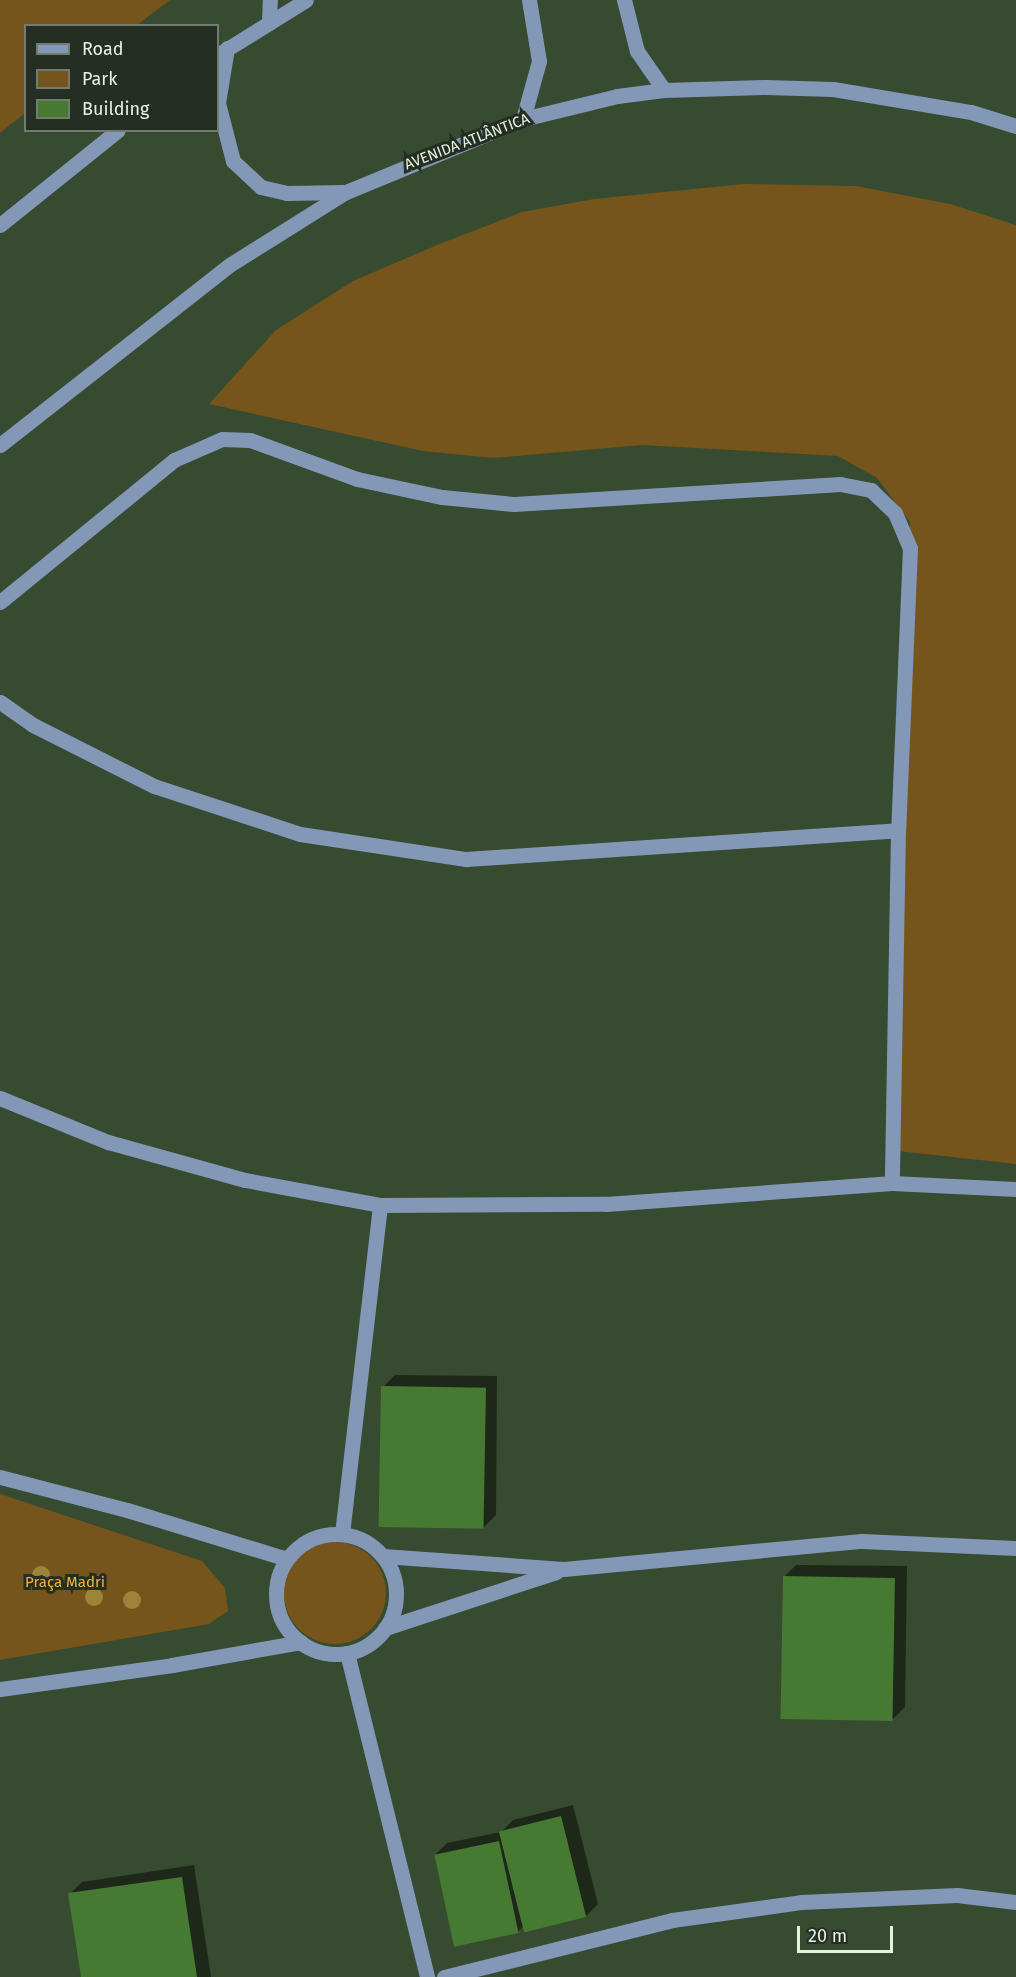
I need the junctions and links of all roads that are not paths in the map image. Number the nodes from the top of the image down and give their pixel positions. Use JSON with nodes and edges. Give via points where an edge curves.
{"nodes":[{"id":1,"x":270,"y":0,"type":"edge"},
{"id":2,"x":306,"y":0,"type":"edge"},
{"id":3,"x":529,"y":0,"type":"edge"},
{"id":4,"x":624,"y":0,"type":"edge"},
{"id":5,"x":268,"y":23,"type":"junction"},
{"id":6,"x":222,"y":52,"type":"edge"},
{"id":7,"x":219,"y":90,"type":"edge"},
{"id":8,"x":664,"y":90,"type":"junction"},
{"id":9,"x":219,"y":107,"type":"edge"},
{"id":10,"x":523,"y":119,"type":"junction"},
{"id":11,"x":1016,"y":126,"type":"edge"},
{"id":12,"x":116,"y":132,"type":"edge"},
{"id":13,"x":346,"y":192,"type":"junction"},
{"id":14,"x":0,"y":225,"type":"edge"},
{"id":15,"x":0,"y":445,"type":"edge"},
{"id":16,"x":0,"y":602,"type":"edge"},
{"id":17,"x":0,"y":702,"type":"edge"},
{"id":18,"x":898,"y":830,"type":"junction"},
{"id":19,"x":0,"y":1098,"type":"edge"},
{"id":20,"x":892,"y":1183,"type":"junction"},
{"id":21,"x":1016,"y":1189,"type":"edge"},
{"id":22,"x":380,"y":1205,"type":"junction"},
{"id":23,"x":0,"y":1477,"type":"edge"},
{"id":24,"x":342,"y":1534,"type":"junction"},
{"id":25,"x":1016,"y":1548,"type":"edge"},
{"id":26,"x":383,"y":1556,"type":"junction"},
{"id":27,"x":287,"y":1559,"type":"junction"},
{"id":28,"x":564,"y":1569,"type":"junction"},
{"id":29,"x":386,"y":1628,"type":"junction"},
{"id":30,"x":301,"y":1641,"type":"junction"},
{"id":31,"x":347,"y":1653,"type":"junction"},
{"id":32,"x":0,"y":1689,"type":"edge"},
{"id":33,"x":1016,"y":1902,"type":"edge"},
{"id":34,"x":427,"y":1977,"type":"edge"},
{"id":35,"x":444,"y":1977,"type":"edge"}],
"edges":[{"from":1,"to":5,"type":"street"},
{"from":2,"to":5,"type":"street"},
{"from":3,"to":10,"type":"street","via":[[539,61]]},
{"from":4,"to":8,"type":"street","via":[[637,51]]},
{"from":5,"to":6,"type":"street"},
{"from":6,"to":7,"type":"street"},
{"from":8,"to":10,"type":"street","name":"AVENIDA ATLÂNTICA","via":[[618,96]]},
{"from":8,"to":11,"type":"street","name":"AVENIDA ATLÂNTICA","via":[[833,89],[971,112]]},
{"from":9,"to":13,"type":"street","via":[[233,161],[261,187],[287,194]]},
{"from":10,"to":13,"type":"street","name":"AVENIDA ATLÂNTICA"},
{"from":12,"to":14,"type":"street"},
{"from":13,"to":15,"type":"street","name":"AVENIDA ATLÂNTICA","via":[[231,264]]},
{"from":16,"to":18,"type":"street","via":[[174,460],[222,439],[250,440],[357,479],[442,497],[514,504],[840,484],[871,490],[895,513],[910,548]]},
{"from":17,"to":18,"type":"street","via":[[33,725],[154,786],[300,834],[466,859]]},
{"from":18,"to":20,"type":"street"},
{"from":19,"to":22,"type":"street","via":[[108,1142],[210,1171]]},
{"from":20,"to":21,"type":"street"},
{"from":20,"to":22,"type":"street","via":[[606,1204]]},
{"from":22,"to":24,"type":"street"},
{"from":23,"to":27,"type":"street","via":[[127,1510]]},
{"from":24,"to":26,"type":"street","via":[[360,1539]]},
{"from":24,"to":27,"type":"street","via":[[311,1539]]},
{"from":25,"to":28,"type":"street","via":[[862,1542]]},
{"from":26,"to":28,"type":"street"},
{"from":26,"to":29,"type":"street","via":[[394,1580],[396,1596]]},
{"from":27,"to":30,"type":"street","via":[[277,1585],[278,1603],[283,1620]]},
{"from":28,"to":29,"type":"street"},
{"from":29,"to":31,"type":"street","via":[[373,1642]]},
{"from":30,"to":31,"type":"street","via":[[326,1653]]},
{"from":30,"to":32,"type":"street","via":[[172,1665]]},
{"from":31,"to":34,"type":"street"},
{"from":33,"to":35,"type":"street","via":[[957,1895],[801,1902],[672,1920]]}]}
